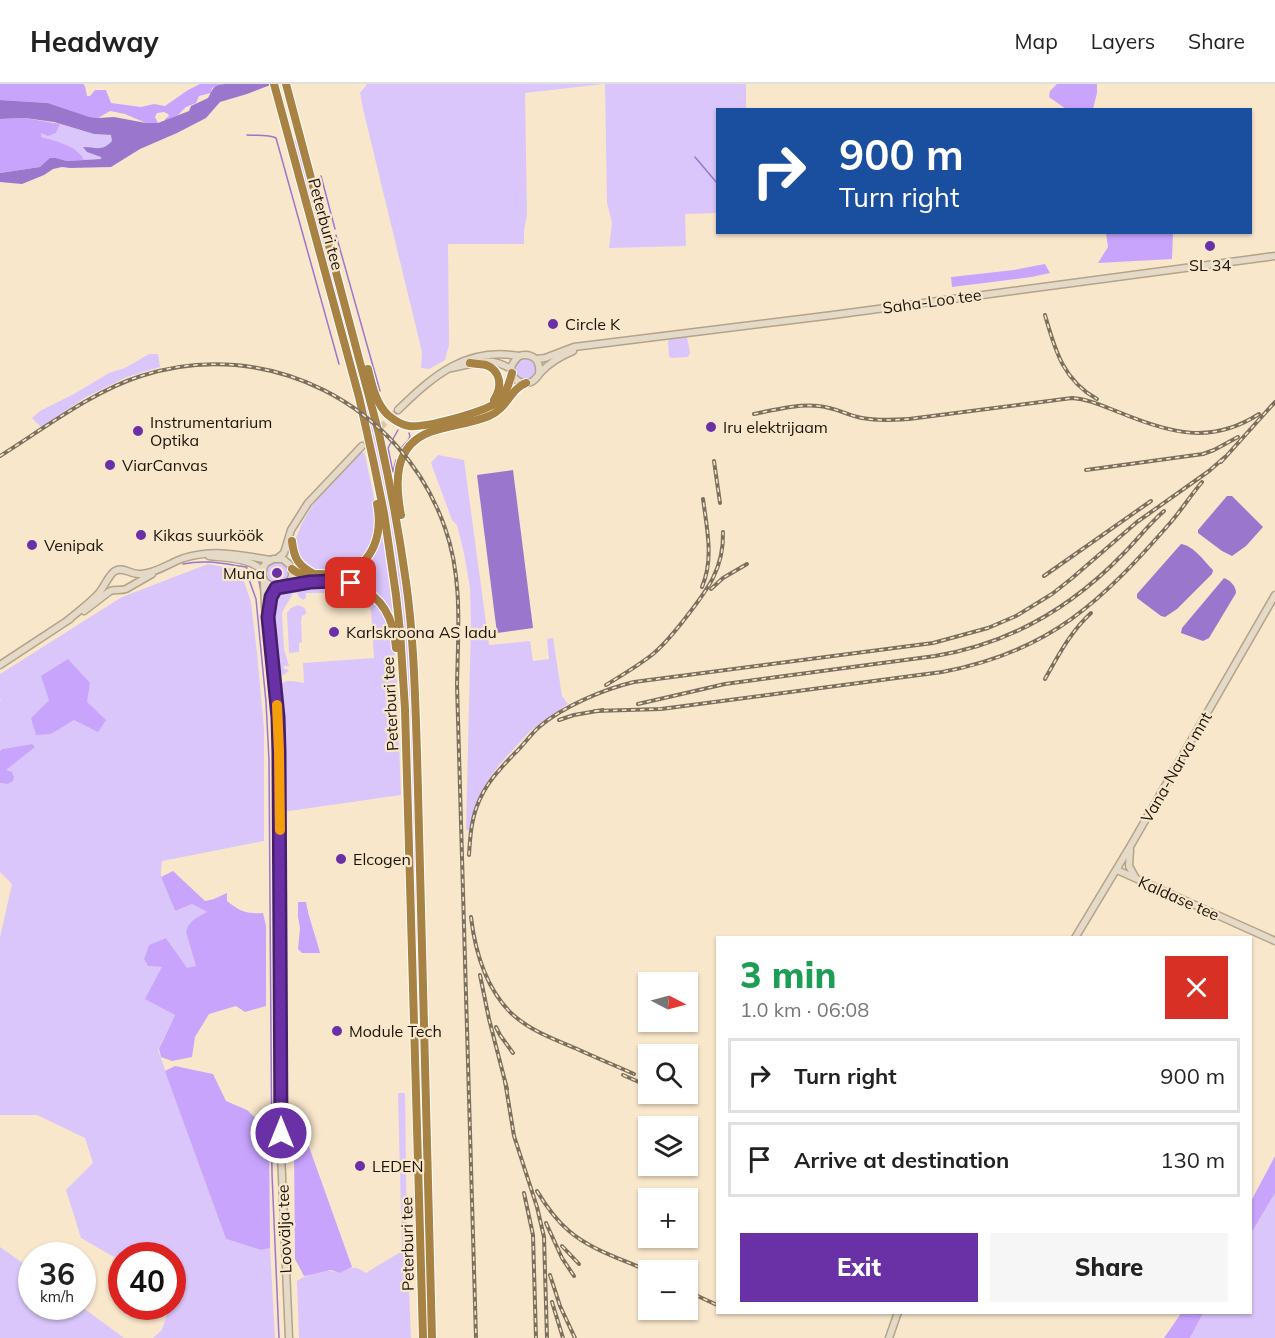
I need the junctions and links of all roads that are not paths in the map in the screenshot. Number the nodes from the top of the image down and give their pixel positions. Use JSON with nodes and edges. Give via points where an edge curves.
{"nodes":[{"id":1,"x":287,"y":87,"type":"edge"},
{"id":2,"x":275,"y":88,"type":"edge"},
{"id":3,"x":1275,"y":256,"type":"edge"},
{"id":4,"x":354,"y":338,"type":"junction"},
{"id":5,"x":588,"y":346,"type":"junction"},
{"id":6,"x":519,"y":356,"type":"junction"},
{"id":7,"x":536,"y":359,"type":"junction"},
{"id":8,"x":470,"y":363,"type":"junction"},
{"id":9,"x":449,"y":369,"type":"junction"},
{"id":10,"x":511,"y":371,"type":"junction"},
{"id":11,"x":539,"y":374,"type":"junction"},
{"id":12,"x":526,"y":383,"type":"junction"},
{"id":13,"x":486,"y":408,"type":"junction"},
{"id":14,"x":398,"y":410,"type":"tunnel mouth"},
{"id":15,"x":362,"y":446,"type":"tunnel mouth"},
{"id":16,"x":374,"y":464,"type":"junction"},
{"id":17,"x":297,"y":522,"type":"junction"},
{"id":18,"x":292,"y":542,"type":"junction"},
{"id":19,"x":401,"y":552,"type":"junction"},
{"id":20,"x":201,"y":555,"type":"junction"},
{"id":21,"x":278,"y":558,"type":"junction"},
{"id":22,"x":270,"y":560,"type":"junction"},
{"id":23,"x":291,"y":567,"type":"junction"},
{"id":24,"x":161,"y":568,"type":"junction"},
{"id":25,"x":262,"y":570,"type":"junction"},
{"id":26,"x":129,"y":573,"type":"junction"},
{"id":27,"x":315,"y":574,"type":"junction"},
{"id":28,"x":110,"y":578,"type":"junction"},
{"id":29,"x":264,"y":581,"type":"junction"},
{"id":30,"x":280,"y":587,"type":"junction"},
{"id":31,"x":128,"y":588,"type":"junction"},
{"id":32,"x":115,"y":589,"type":"junction"},
{"id":33,"x":1275,"y":595,"type":"edge"},
{"id":34,"x":268,"y":617,"type":"junction"},
{"id":35,"x":68,"y":621,"type":"junction"},
{"id":36,"x":0,"y":665,"type":"edge"},
{"id":37,"x":405,"y":710,"type":"junction"},
{"id":38,"x":1131,"y":845,"type":"junction"},
{"id":39,"x":1117,"y":870,"type":"junction"},
{"id":40,"x":1137,"y":879,"type":"junction"},
{"id":41,"x":1076,"y":936,"type":"edge"},
{"id":42,"x":1275,"y":941,"type":"edge"},
{"id":43,"x":897,"y":1314,"type":"edge"},
{"id":44,"x":289,"y":1338,"type":"edge"},
{"id":45,"x":423,"y":1338,"type":"edge"},
{"id":46,"x":432,"y":1338,"type":"edge"},
{"id":47,"x":889,"y":1338,"type":"edge"}],
"edges":[{"from":1,"to":4,"type":"highway","name":"Peterburi tee"},
{"from":2,"to":16,"type":"highway","name":"Peterburi tee"},
{"from":3,"to":5,"type":"street","name":"Saha-Loo tee"},
{"from":4,"to":13,"type":"highway","via":[[381,407],[399,423],[420,426]]},
{"from":4,"to":19,"type":"highway","name":"Peterburi tee","via":[[380,434]]},
{"from":5,"to":7,"type":"street","name":"Saha-Loo tee"},
{"from":5,"to":11,"type":"street","name":"Saha-Loo tee","via":[[560,357]]},
{"from":6,"to":7,"type":"street"},
{"from":6,"to":9,"type":"street","via":[[480,356]]},
{"from":6,"to":10,"type":"street"},
{"from":7,"to":11,"type":"street"},
{"from":8,"to":9,"type":"street"},
{"from":8,"to":10,"type":"street","via":[[493,361]]},
{"from":8,"to":13,"type":"highway","via":[[484,365],[498,376],[499,393]]},
{"from":9,"to":14,"type":"street"},
{"from":10,"to":12,"type":"street","via":[[517,381]]},
{"from":10,"to":13,"type":"highway","via":[[503,396]]},
{"from":11,"to":12,"type":"street"},
{"from":12,"to":19,"type":"highway","via":[[490,416],[427,434],[407,450],[398,475],[404,540]]},
{"from":15,"to":17,"type":"street","via":[[313,498]]},
{"from":16,"to":27,"type":"highway","via":[[372,477],[379,528],[371,553],[360,565],[344,572]]},
{"from":16,"to":37,"type":"highway","name":"Peterburi tee","via":[[395,586]]},
{"from":17,"to":18,"type":"street"},
{"from":17,"to":21,"type":"street"},
{"from":18,"to":23,"type":"street"},
{"from":18,"to":27,"type":"highway","via":[[300,565]]},
{"from":19,"to":46,"type":"highway","name":"Peterburi tee","via":[[414,670]]},
{"from":20,"to":22,"type":"street","via":[[228,553]]},
{"from":20,"to":24,"type":"street"},
{"from":20,"to":25,"type":"street","via":[[254,564]]},
{"from":21,"to":22,"type":"street"},
{"from":21,"to":23,"type":"street"},
{"from":22,"to":25,"type":"street"},
{"from":23,"to":27,"type":"highway","via":[[301,574]]},
{"from":23,"to":30,"type":"street","via":[[292,577]]},
{"from":24,"to":26,"type":"street","via":[[150,573]]},
{"from":24,"to":31,"type":"street"},
{"from":25,"to":29,"type":"street"},
{"from":26,"to":28,"type":"street","via":[[118,569]]},
{"from":26,"to":31,"type":"street","via":[[132,581]]},
{"from":28,"to":32,"type":"street"},
{"from":28,"to":35,"type":"street"},
{"from":29,"to":30,"type":"street"},
{"from":29,"to":34,"type":"street","name":"Loovälja tee"},
{"from":30,"to":34,"type":"street","name":"Loovälja tee","via":[[271,597]]},
{"from":30,"to":37,"type":"highway","via":[[310,582],[351,583],[376,597],[388,615],[396,639]]},
{"from":31,"to":32,"type":"street"},
{"from":32,"to":35,"type":"street"},
{"from":33,"to":38,"type":"street","name":"Vana-Narva mnt"},
{"from":34,"to":44,"type":"street","name":"Loovälja tee","via":[[278,717],[281,1153]]},
{"from":35,"to":36,"type":"street"},
{"from":37,"to":45,"type":"highway","name":"Peterburi tee"},
{"from":38,"to":39,"type":"street","name":"Vana-Narva mnt"},
{"from":38,"to":40,"type":"street","via":[[1129,866]]},
{"from":39,"to":40,"type":"street","name":"Kaldase tee"},
{"from":39,"to":41,"type":"street","name":"Vana-Narva mnt"},
{"from":40,"to":42,"type":"street","name":"Kaldase tee"},
{"from":43,"to":47,"type":"street"}]}
